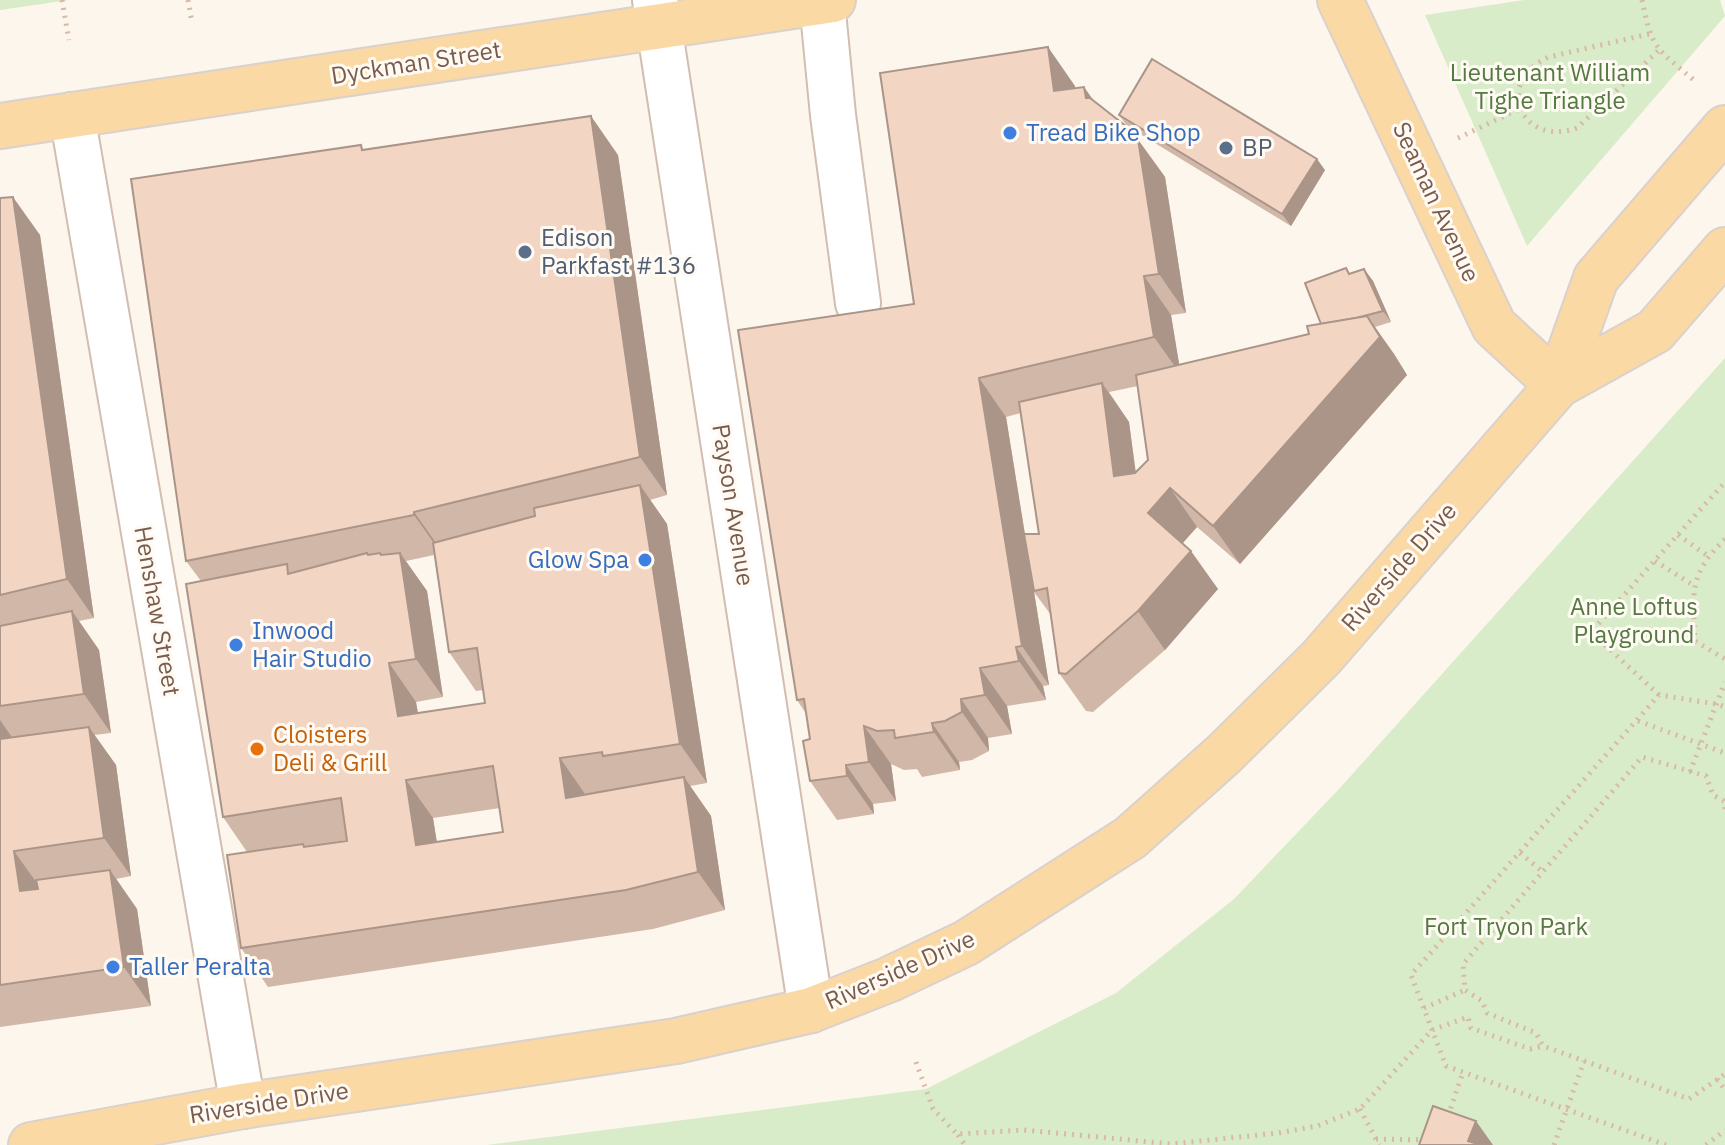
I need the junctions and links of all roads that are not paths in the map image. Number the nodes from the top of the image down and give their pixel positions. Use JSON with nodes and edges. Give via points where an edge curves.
{"nodes":[{"id":1,"x":1340,"y":0,"type":"edge"},
{"id":2,"x":827,"y":1,"type":"edge"},
{"id":3,"x":657,"y":13,"type":"edge"},
{"id":4,"x":72,"y":115,"type":"junction"},
{"id":5,"x":0,"y":126,"type":"edge"},
{"id":6,"x":1725,"y":128,"type":"edge"},
{"id":7,"x":1725,"y":250,"type":"edge"},
{"id":8,"x":858,"y":303,"type":"dead end"},
{"id":9,"x":1558,"y":385,"type":"junction"},
{"id":10,"x":811,"y":1010,"type":"junction"},
{"id":11,"x":243,"y":1106,"type":"junction"},
{"id":12,"x":31,"y":1145,"type":"edge"}],
"edges":[{"from":1,"to":9,"type":"main road","name":"Seaman Avenue","via":[[1494,326]]},
{"from":2,"to":3,"type":"main road","name":"Dyckman Street"},
{"from":2,"to":8,"type":"street","via":[[833,115]]},
{"from":3,"to":4,"type":"main road","name":"Dyckman Street"},
{"from":3,"to":10,"type":"street","name":"Payson Avenue"},
{"from":4,"to":5,"type":"main road","name":"Dyckman Street"},
{"from":4,"to":11,"type":"street","name":"Henshaw Street"},
{"from":6,"to":9,"type":"main road","name":"Riverside Drive","via":[[1596,278]]},
{"from":7,"to":9,"type":"main road","name":"Riverside Drive","via":[[1655,331]]},
{"from":9,"to":10,"type":"main road","name":"Riverside Drive","via":[[1321,658],[1130,838],[966,943]]},
{"from":10,"to":11,"type":"main road","name":"Riverside Drive","via":[[676,1041]]},
{"from":11,"to":12,"type":"main road","name":"Riverside Drive"}]}
